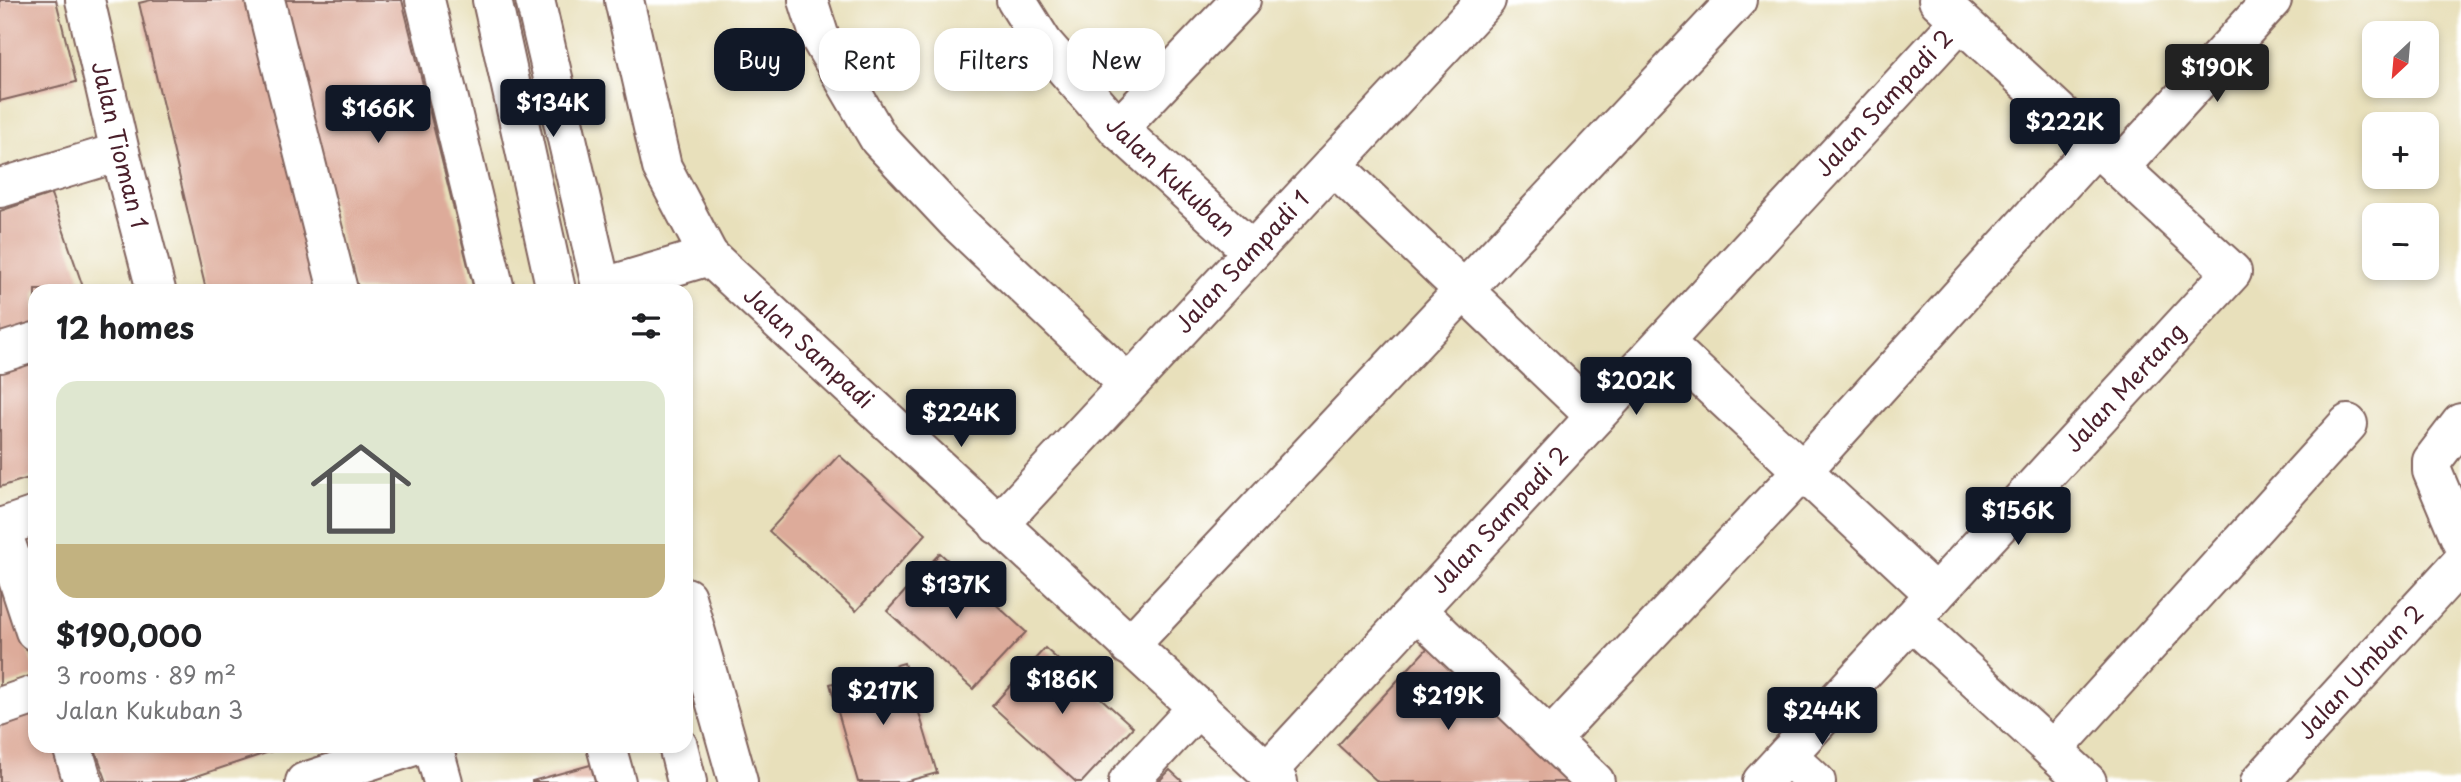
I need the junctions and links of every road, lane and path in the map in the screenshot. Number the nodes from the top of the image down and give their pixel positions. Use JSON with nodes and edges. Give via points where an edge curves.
{"nodes":[{"id":1,"x":86,"y":0,"type":"edge"},
{"id":2,"x":265,"y":0,"type":"edge"},
{"id":3,"x":425,"y":0,"type":"edge"},
{"id":4,"x":492,"y":0,"type":"edge"},
{"id":5,"x":535,"y":0,"type":"edge"},
{"id":6,"x":624,"y":0,"type":"edge"},
{"id":7,"x":808,"y":0,"type":"edge"},
{"id":8,"x":1016,"y":0,"type":"edge"},
{"id":9,"x":1241,"y":0,"type":"edge"},
{"id":10,"x":1486,"y":0,"type":"edge"},
{"id":11,"x":1737,"y":0,"type":"edge"},
{"id":12,"x":2272,"y":0,"type":"edge"},
{"id":13,"x":1949,"y":10,"type":"edge"},
{"id":14,"x":1118,"y":129,"type":"junction"},
{"id":15,"x":120,"y":152,"type":"junction"},
{"id":16,"x":2108,"y":157,"type":"junction"},
{"id":17,"x":1333,"y":165,"type":"junction"},
{"id":18,"x":0,"y":188,"type":"edge"},
{"id":19,"x":1252,"y":251,"type":"junction"},
{"id":20,"x":709,"y":256,"type":"junction"},
{"id":21,"x":154,"y":284,"type":"edge"},
{"id":22,"x":336,"y":284,"type":"edge"},
{"id":23,"x":494,"y":284,"type":"edge"},
{"id":24,"x":555,"y":284,"type":"edge"},
{"id":25,"x":601,"y":284,"type":"edge"},
{"id":26,"x":618,"y":284,"type":"edge"},
{"id":27,"x":1464,"y":290,"type":"junction"},
{"id":28,"x":1664,"y":342,"type":"junction"},
{"id":29,"x":28,"y":344,"type":"edge"},
{"id":30,"x":0,"y":353,"type":"edge"},
{"id":31,"x":1128,"y":384,"type":"junction"},
{"id":32,"x":1595,"y":416,"type":"junction"},
{"id":33,"x":2461,"y":423,"type":"edge"},
{"id":34,"x":2348,"y":424,"type":"dead end"},
{"id":35,"x":1803,"y":470,"type":"junction"},
{"id":36,"x":12,"y":524,"type":"edge"},
{"id":37,"x":998,"y":525,"type":"junction"},
{"id":38,"x":2461,"y":540,"type":"edge"},
{"id":39,"x":2461,"y":563,"type":"edge"},
{"id":40,"x":28,"y":598,"type":"edge"},
{"id":41,"x":1923,"y":607,"type":"junction"},
{"id":42,"x":1416,"y":610,"type":"junction"},
{"id":43,"x":693,"y":622,"type":"edge"},
{"id":44,"x":1129,"y":646,"type":"junction"},
{"id":45,"x":28,"y":697,"type":"edge"},
{"id":46,"x":0,"y":707,"type":"edge"},
{"id":47,"x":1198,"y":708,"type":"junction"},
{"id":48,"x":1550,"y":739,"type":"junction"},
{"id":49,"x":2053,"y":750,"type":"junction"},
{"id":50,"x":74,"y":753,"type":"edge"},
{"id":51,"x":393,"y":753,"type":"edge"},
{"id":52,"x":435,"y":753,"type":"edge"},
{"id":53,"x":608,"y":753,"type":"edge"},
{"id":54,"x":680,"y":753,"type":"edge"},
{"id":55,"x":1774,"y":768,"type":"edge"},
{"id":56,"x":1273,"y":777,"type":"edge"},
{"id":57,"x":83,"y":782,"type":"edge"},
{"id":58,"x":305,"y":782,"type":"edge"},
{"id":59,"x":443,"y":782,"type":"edge"},
{"id":60,"x":616,"y":782,"type":"edge"},
{"id":61,"x":687,"y":782,"type":"edge"},
{"id":62,"x":737,"y":782,"type":"edge"},
{"id":63,"x":1128,"y":782,"type":"edge"},
{"id":64,"x":1595,"y":782,"type":"edge"},
{"id":65,"x":1816,"y":782,"type":"edge"},
{"id":66,"x":2087,"y":782,"type":"edge"},
{"id":67,"x":2260,"y":782,"type":"edge"}],
"edges":[{"from":1,"to":15,"type":"street","name":"Jalan Tioman 1"},
{"from":2,"to":22,"type":"street"},
{"from":3,"to":23,"type":"street"},
{"from":4,"to":24,"type":"street"},
{"from":5,"to":25,"type":"street"},
{"from":6,"to":20,"type":"street","name":"Jalan Sampadi","via":[[662,167]]},
{"from":7,"to":31,"type":"street","via":[[820,38],[879,139],[957,222]]},
{"from":8,"to":14,"type":"street","name":"Jalan Kukuban","via":[[1043,43]]},
{"from":9,"to":14,"type":"street"},
{"from":10,"to":17,"type":"street","name":"Jalan Sampadi 1"},
{"from":11,"to":27,"type":"street"},
{"from":12,"to":16,"type":"street"},
{"from":13,"to":16,"type":"street"},
{"from":13,"to":28,"type":"street","name":"Jalan Sampadi 2"},
{"from":14,"to":19,"type":"street","name":"Jalan Kukuban"},
{"from":15,"to":18,"type":"street"},
{"from":15,"to":21,"type":"street","name":"Jalan Tioman 1"},
{"from":16,"to":35,"type":"street"},
{"from":16,"to":41,"type":"street","name":"Jalan Mertang","via":[[2232,272]]},
{"from":17,"to":19,"type":"street","name":"Jalan Sampadi 1"},
{"from":17,"to":27,"type":"street"},
{"from":19,"to":31,"type":"street","name":"Jalan Sampadi 1"},
{"from":20,"to":26,"type":"street"},
{"from":20,"to":37,"type":"street","name":"Jalan Sampadi"},
{"from":27,"to":32,"type":"street"},
{"from":27,"to":44,"type":"street"},
{"from":28,"to":32,"type":"street","name":"Jalan Sampadi 2"},
{"from":28,"to":35,"type":"street"},
{"from":29,"to":30,"type":"street"},
{"from":31,"to":37,"type":"street","name":"Jalan Sampadi 1"},
{"from":32,"to":42,"type":"street","name":"Jalan Sampadi 2"},
{"from":33,"to":38,"type":"street","via":[[2432,461],[2432,471]]},
{"from":34,"to":49,"type":"street"},
{"from":35,"to":41,"type":"street"},
{"from":35,"to":48,"type":"street"},
{"from":36,"to":40,"type":"street"},
{"from":37,"to":44,"type":"street","name":"Jalan Sampadi"},
{"from":39,"to":67,"type":"street","name":"Jalan Umbun 2"},
{"from":41,"to":49,"type":"street"},
{"from":41,"to":55,"type":"street","name":"Jalan Mertang"},
{"from":42,"to":48,"type":"street"},
{"from":42,"to":56,"type":"street","name":"Jalan Sampadi 2"},
{"from":43,"to":62,"type":"street"},
{"from":44,"to":47,"type":"street","name":"Jalan Sampadi"},
{"from":45,"to":46,"type":"street"},
{"from":47,"to":56,"type":"street","name":"Jalan Sampadi"},
{"from":47,"to":63,"type":"street"},
{"from":48,"to":64,"type":"street"},
{"from":49,"to":66,"type":"street"},
{"from":50,"to":57,"type":"street"},
{"from":51,"to":58,"type":"street"},
{"from":52,"to":59,"type":"street"},
{"from":53,"to":60,"type":"street"},
{"from":54,"to":61,"type":"street"},
{"from":55,"to":65,"type":"street"}]}
